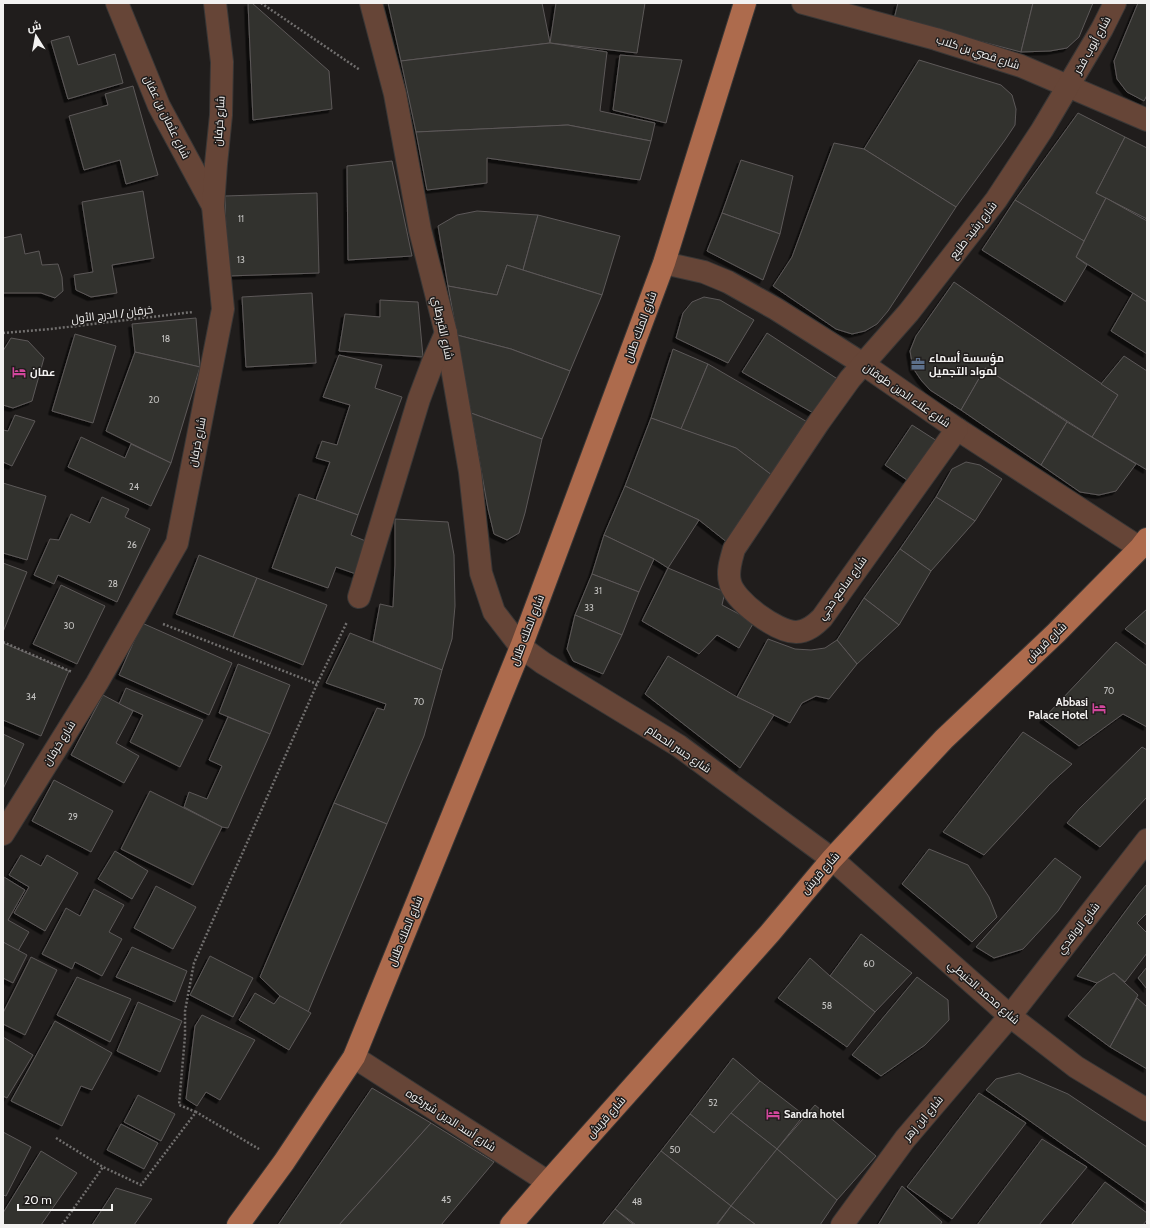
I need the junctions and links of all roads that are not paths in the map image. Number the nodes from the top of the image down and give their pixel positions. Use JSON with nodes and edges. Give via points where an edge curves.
{"nodes":[{"id":1,"x":117,"y":3,"type":"edge"},
{"id":2,"x":215,"y":3,"type":"edge"},
{"id":3,"x":371,"y":3,"type":"edge"},
{"id":4,"x":745,"y":3,"type":"edge"},
{"id":5,"x":803,"y":3,"type":"edge"},
{"id":6,"x":1115,"y":3,"type":"edge"},
{"id":7,"x":1069,"y":86,"type":"junction"},
{"id":8,"x":1147,"y":120,"type":"edge"},
{"id":9,"x":213,"y":206,"type":"junction"},
{"id":10,"x":664,"y":263,"type":"junction"},
{"id":11,"x":446,"y":333,"type":"junction"},
{"id":12,"x":863,"y":364,"type":"junction"},
{"id":13,"x":957,"y":429,"type":"junction"},
{"id":14,"x":1143,"y":544,"type":"edge"},
{"id":15,"x":359,"y":597,"type":"road end"},
{"id":16,"x":521,"y":647,"type":"junction"},
{"id":17,"x":3,"y":834,"type":"edge"},
{"id":18,"x":1147,"y":840,"type":"edge"},
{"id":19,"x":832,"y":859,"type":"junction"},
{"id":20,"x":1010,"y":1016,"type":"junction"},
{"id":21,"x":354,"y":1057,"type":"junction"},
{"id":22,"x":1147,"y":1110,"type":"edge"},
{"id":23,"x":548,"y":1182,"type":"junction"},
{"id":24,"x":238,"y":1225,"type":"edge"},
{"id":25,"x":512,"y":1225,"type":"edge"},
{"id":26,"x":842,"y":1225,"type":"edge"}],
"edges":[{"from":1,"to":9,"type":"street","name":"شارع عثمان بن عفان","via":[[159,106]]},
{"from":2,"to":9,"type":"street","name":"شارع خرفان","via":[[222,62]]},
{"from":3,"to":11,"type":"street","name":"شارع القبرطاي","via":[[395,94],[420,230]]},
{"from":4,"to":10,"type":"main road","name":"شارع الملك طلال"},
{"from":5,"to":7,"type":"street","name":"شارع قصي بن كلاب","via":[[936,39],[1021,66]]},
{"from":6,"to":7,"type":"street","name":"شارع أيوب فخر"},
{"from":7,"to":8,"type":"street","name":"شارع قصي بن كلاب"},
{"from":7,"to":12,"type":"street","name":"شارع رشيد طليع","via":[[996,200],[909,312]]},
{"from":9,"to":17,"type":"street","name":"شارع خرفان","via":[[223,309],[177,543],[97,683]]},
{"from":10,"to":12,"type":"street","name":"شارع علاء الدين طوقان","via":[[704,272],[728,282]]},
{"from":10,"to":16,"type":"main road","name":"شارع الملك طلال"},
{"from":11,"to":15,"type":"street","via":[[419,399]]},
{"from":11,"to":16,"type":"street","name":"شارع القبرطاي","via":[[470,472],[481,573],[494,612]]},
{"from":12,"to":13,"type":"street","name":"شارع علاء الدين طوقان"},
{"from":12,"to":13,"type":"street","name":"شارع سامع حجي","via":[[819,422],[734,549],[729,565],[730,583],[739,600],[776,627],[796,632],[811,629],[822,618]]},
{"from":13,"to":14,"type":"street","name":"شارع علاء الدين طوقان"},
{"from":14,"to":19,"type":"main road","name":"شارع قريش","via":[[1056,633],[944,739]]},
{"from":16,"to":19,"type":"street","name":"شارع جسر الحمام","via":[[679,746]]},
{"from":16,"to":21,"type":"main road","name":"شارع الملك طلال"},
{"from":18,"to":20,"type":"street","name":"شارع الواقدي"},
{"from":19,"to":20,"type":"street","name":"شارع محمد الحنيطي"},
{"from":19,"to":23,"type":"main road","name":"شارع قريش","via":[[770,933]]},
{"from":20,"to":22,"type":"street","name":"شارع محمد الحنيطي","via":[[1076,1067]]},
{"from":20,"to":26,"type":"street","name":"شارع ابن زهر","via":[[904,1139]]},
{"from":21,"to":23,"type":"street","name":"شارع أسد الدين شيركوه"},
{"from":21,"to":24,"type":"main road","name":"شارع الملك طلال","via":[[284,1162]]},
{"from":23,"to":25,"type":"main road","name":"شارع قريش"}]}
